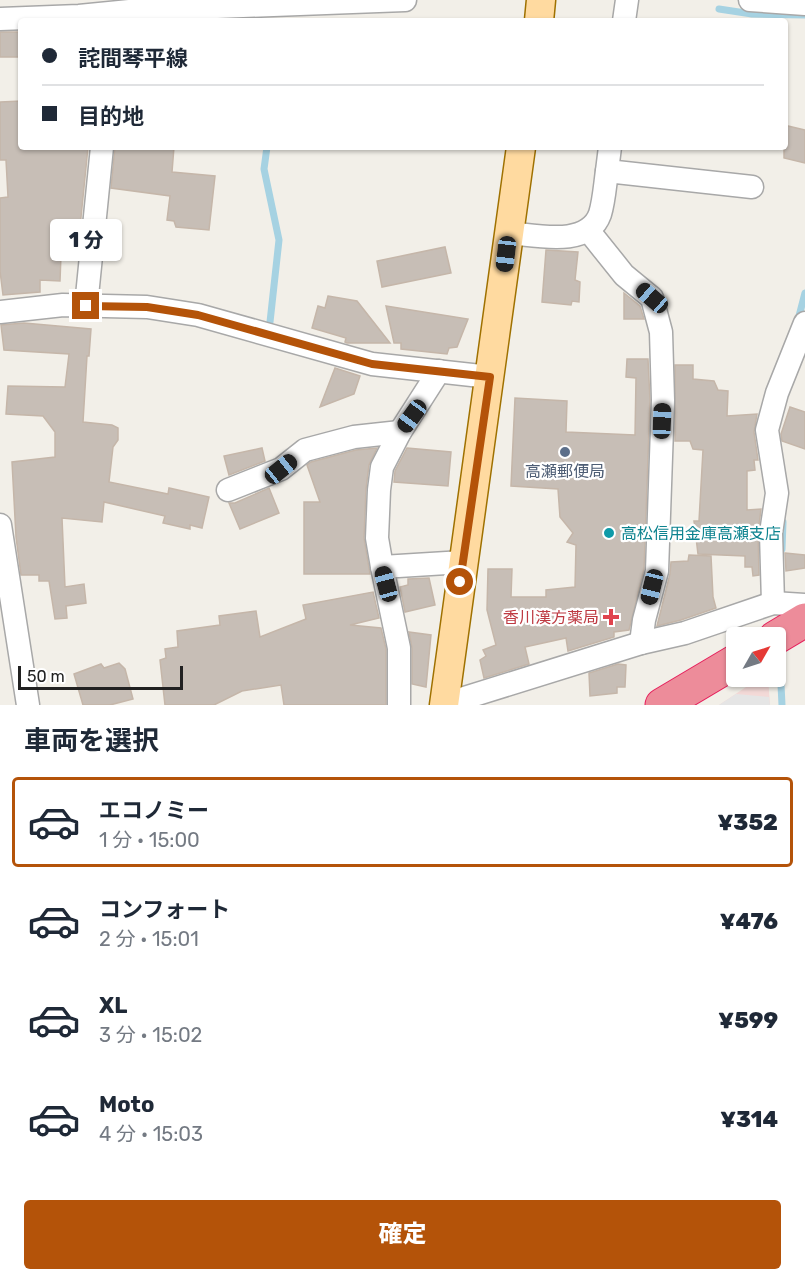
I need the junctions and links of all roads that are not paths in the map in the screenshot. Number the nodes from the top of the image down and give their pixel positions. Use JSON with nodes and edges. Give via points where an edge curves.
{"nodes":[{"id":1,"x":405,"y":0,"type":"edge"},
{"id":2,"x":542,"y":0,"type":"edge"},
{"id":3,"x":627,"y":0,"type":"edge"},
{"id":4,"x":750,"y":0,"type":"edge"},
{"id":5,"x":805,"y":4,"type":"edge"},
{"id":6,"x":136,"y":11,"type":"edge"},
{"id":7,"x":18,"y":18,"type":"edge"},
{"id":8,"x":26,"y":18,"type":"edge"},
{"id":9,"x":539,"y":18,"type":"edge"},
{"id":10,"x":624,"y":18,"type":"edge"},
{"id":11,"x":0,"y":19,"type":"edge"},
{"id":12,"x":102,"y":150,"type":"edge"},
{"id":13,"x":521,"y":150,"type":"edge"},
{"id":14,"x":610,"y":150,"type":"edge"},
{"id":15,"x":607,"y":171,"type":"junction"},
{"id":16,"x":752,"y":187,"type":"dead end"},
{"id":17,"x":588,"y":230,"type":"junction"},
{"id":18,"x":509,"y":233,"type":"junction"},
{"id":19,"x":86,"y":306,"type":"junction"},
{"id":20,"x":0,"y":312,"type":"edge"},
{"id":21,"x":805,"y":323,"type":"edge"},
{"id":22,"x":439,"y":371,"type":"junction"},
{"id":23,"x":490,"y":377,"type":"junction"},
{"id":24,"x":400,"y":432,"type":"junction"},
{"id":25,"x":228,"y":490,"type":"dead end"},
{"id":26,"x":0,"y":525,"type":"edge"},
{"id":27,"x":463,"y":562,"type":"junction"},
{"id":28,"x":382,"y":567,"type":"junction"},
{"id":29,"x":773,"y":603,"type":"junction"},
{"id":30,"x":805,"y":605,"type":"edge"},
{"id":31,"x":805,"y":620,"type":"edge"},
{"id":32,"x":786,"y":631,"type":"edge"},
{"id":33,"x":641,"y":643,"type":"junction"},
{"id":34,"x":726,"y":667,"type":"edge"},
{"id":35,"x":28,"y":705,"type":"edge"},
{"id":36,"x":399,"y":705,"type":"edge"},
{"id":37,"x":444,"y":705,"type":"edge"},
{"id":38,"x":662,"y":705,"type":"edge"}],
"edges":[{"from":1,"to":6,"type":"street"},
{"from":2,"to":9,"type":"main road"},
{"from":3,"to":10,"type":"street"},
{"from":4,"to":5,"type":"street"},
{"from":6,"to":8,"type":"street"},
{"from":7,"to":11,"type":"street"},
{"from":12,"to":19,"type":"street"},
{"from":13,"to":18,"type":"main road"},
{"from":14,"to":15,"type":"street"},
{"from":15,"to":16,"type":"street"},
{"from":15,"to":17,"type":"street","via":[[599,215]]},
{"from":17,"to":18,"type":"street","via":[[570,237]]},
{"from":17,"to":33,"type":"street","via":[[624,275],[652,298],[661,332],[663,400],[657,571]]},
{"from":18,"to":23,"type":"main road"},
{"from":19,"to":20,"type":"street"},
{"from":19,"to":22,"type":"street","via":[[147,307],[198,315],[372,364]]},
{"from":21,"to":29,"type":"street","via":[[767,430],[777,493],[771,533]]},
{"from":22,"to":23,"type":"street"},
{"from":22,"to":24,"type":"street"},
{"from":23,"to":27,"type":"main road"},
{"from":24,"to":25,"type":"street","via":[[354,437],[305,450],[281,469]]},
{"from":24,"to":28,"type":"street","via":[[382,467],[377,538]]},
{"from":26,"to":35,"type":"street"},
{"from":27,"to":28,"type":"street"},
{"from":27,"to":37,"type":"main road"},
{"from":28,"to":36,"type":"street","via":[[399,648]]},
{"from":29,"to":30,"type":"street"},
{"from":29,"to":33,"type":"street","via":[[685,633]]},
{"from":31,"to":32,"type":"highway"},
{"from":33,"to":37,"type":"street"},
{"from":34,"to":38,"type":"highway"}]}
